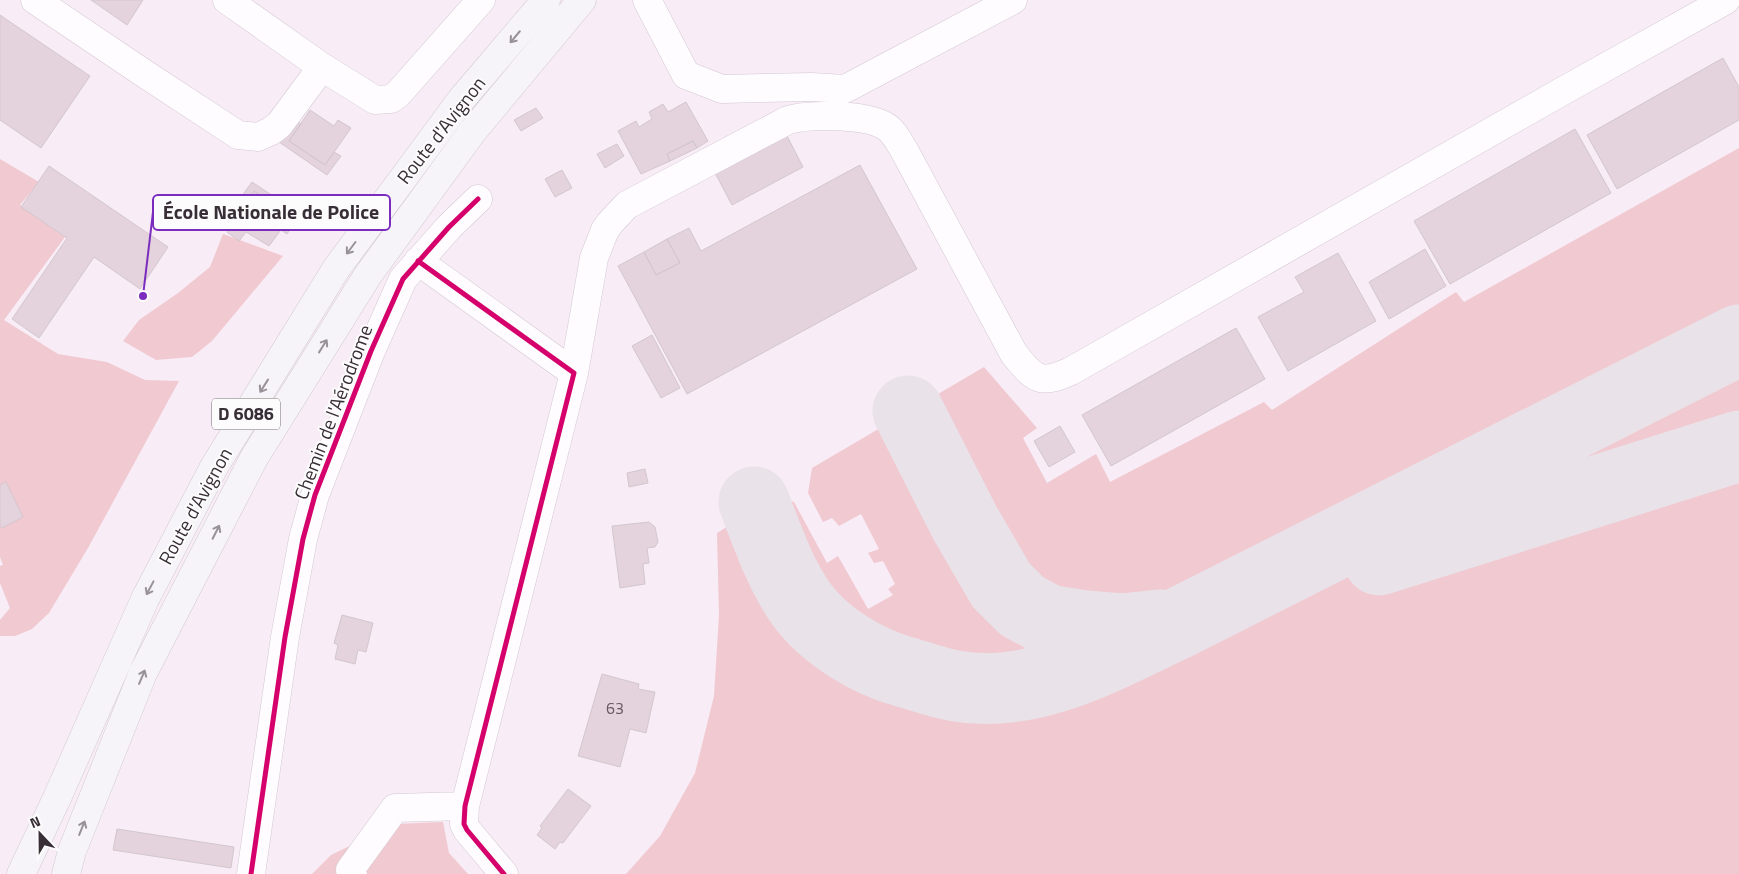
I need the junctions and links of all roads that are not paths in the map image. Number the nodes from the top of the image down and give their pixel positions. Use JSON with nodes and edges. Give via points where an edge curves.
{"nodes":[{"id":1,"x":35,"y":0,"type":"edge"},
{"id":2,"x":227,"y":0,"type":"edge"},
{"id":3,"x":481,"y":0,"type":"edge"},
{"id":4,"x":546,"y":0,"type":"edge"},
{"id":5,"x":582,"y":0,"type":"edge"},
{"id":6,"x":647,"y":0,"type":"edge"},
{"id":7,"x":1013,"y":0,"type":"edge"},
{"id":8,"x":1726,"y":0,"type":"edge"},
{"id":9,"x":322,"y":67,"type":"junction"},
{"id":10,"x":478,"y":199,"type":"dead end"},
{"id":11,"x":418,"y":261,"type":"junction"},
{"id":12,"x":574,"y":372,"type":"junction"},
{"id":13,"x":464,"y":806,"type":"junction"},
{"id":14,"x":21,"y":874,"type":"edge"},
{"id":15,"x":66,"y":874,"type":"edge"},
{"id":16,"x":251,"y":874,"type":"edge"},
{"id":17,"x":353,"y":874,"type":"edge"},
{"id":18,"x":504,"y":874,"type":"edge"}],
"edges":[{"from":1,"to":9,"type":"street","via":[[238,135],[258,137],[279,125]]},
{"from":2,"to":9,"type":"street"},
{"from":3,"to":9,"type":"street","via":[[391,99],[374,100]]},
{"from":4,"to":14,"type":"main road","name":"Route d'Avignon","number":"D 6086","one_way":true,"via":[[461,100],[336,269],[214,467],[144,599]]},
{"from":15,"to":5,"type":"main road","name":"Route d'Avignon","number":"D 6086","one_way":true,"via":[[72,851],[143,673],[254,458],[368,275],[473,131]]},
{"from":6,"to":7,"type":"street","via":[[686,75],[722,89],[811,87],[845,90]]},
{"from":8,"to":12,"type":"street","via":[[1071,371],[1047,379],[1035,377],[1027,371],[1014,354],[894,134],[886,126],[862,117],[788,120],[639,198],[627,205],[610,223],[594,258]]},
{"from":10,"to":11,"type":"street","name":"Chemin de l'Aérodrome"},
{"from":11,"to":12,"type":"street"},
{"from":11,"to":16,"type":"street","name":"Chemin de l'Aérodrome","via":[[403,279],[371,352],[315,495],[302,539],[284,637]]},
{"from":12,"to":13,"type":"street"},
{"from":13,"to":17,"type":"street","via":[[395,808],[350,870]]},
{"from":13,"to":18,"type":"street","via":[[466,830]]}]}
